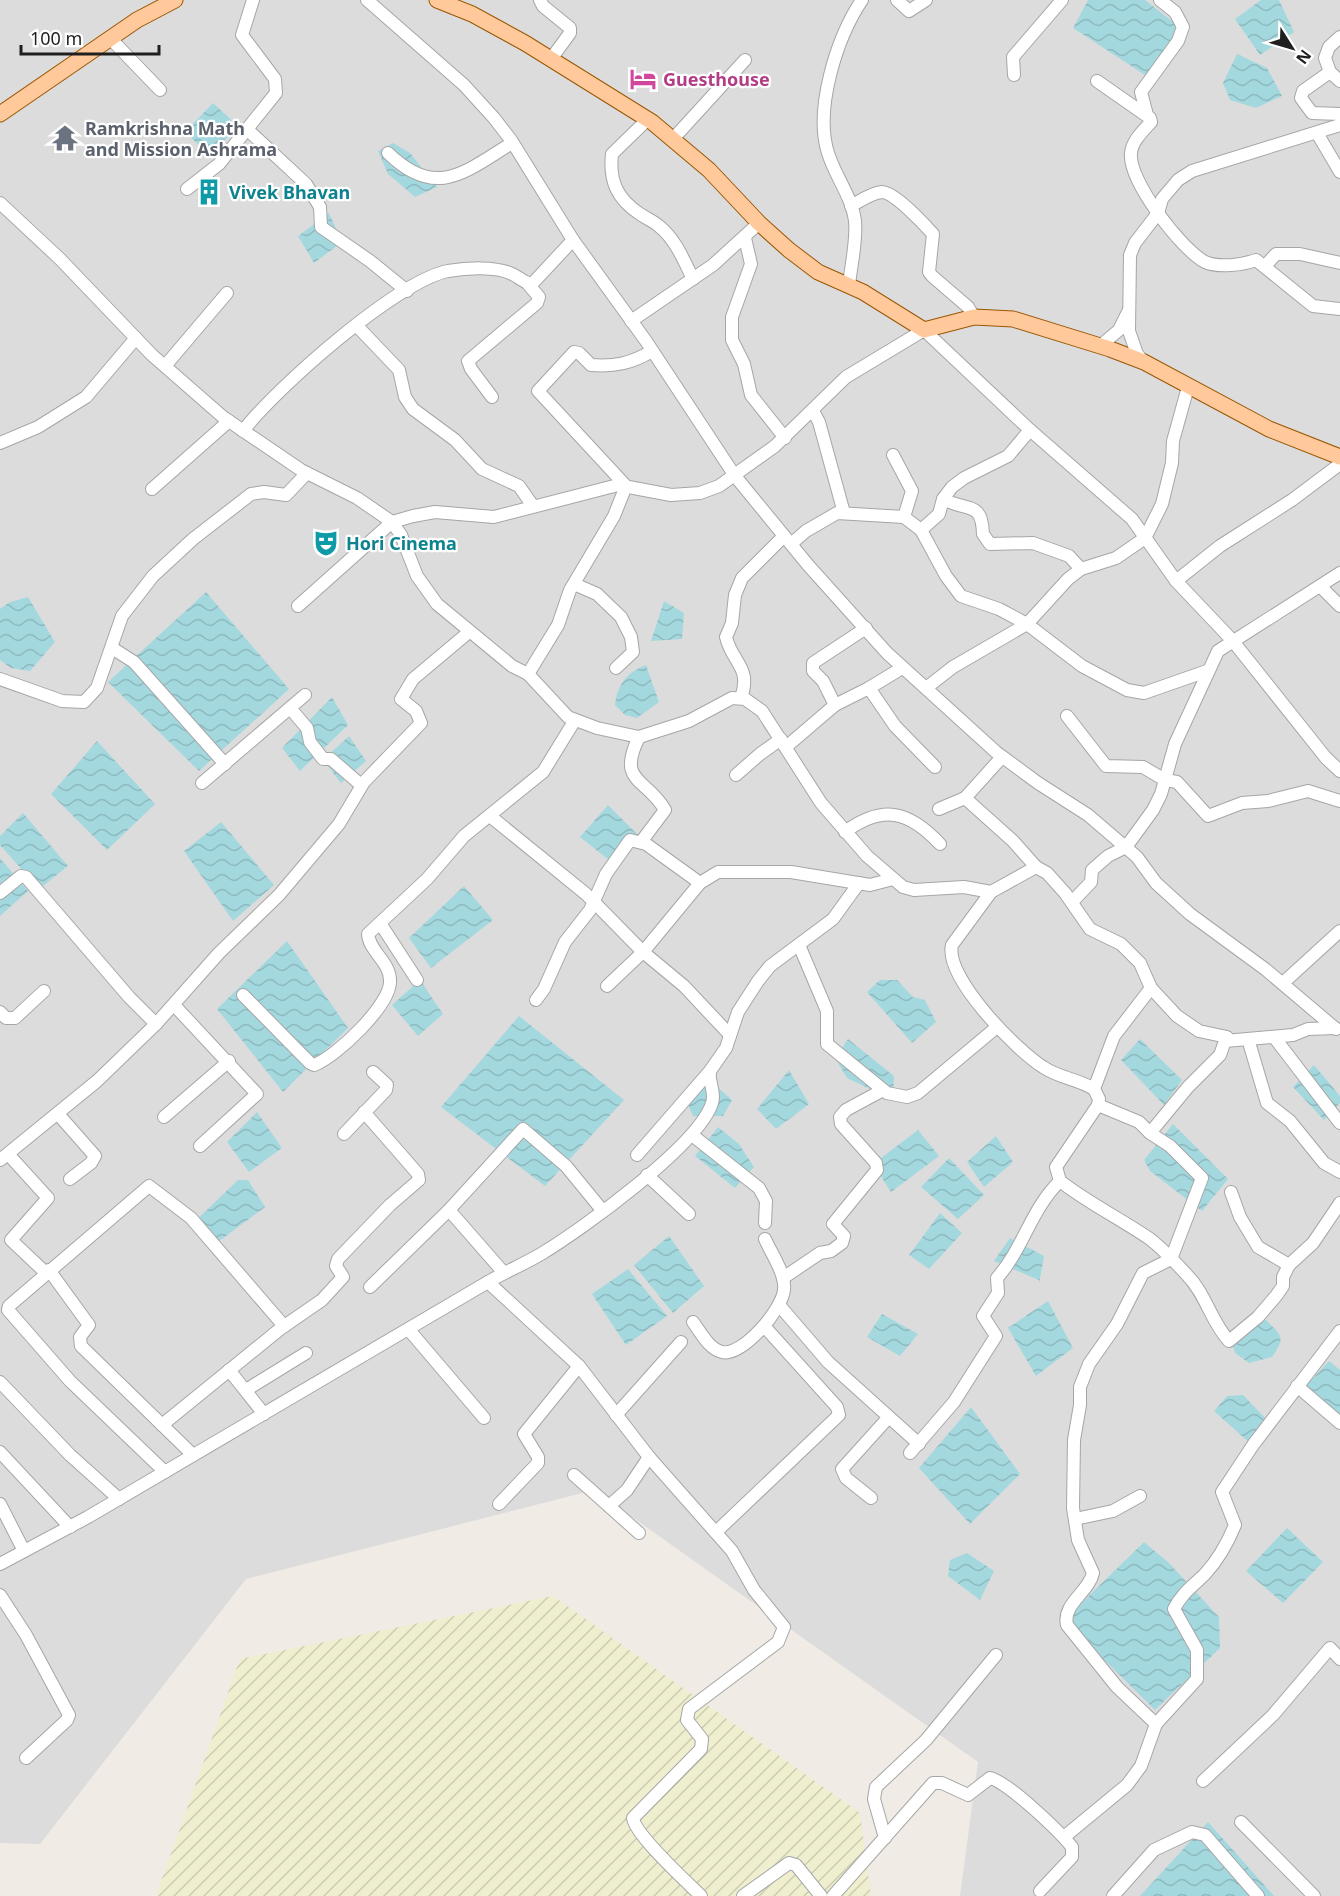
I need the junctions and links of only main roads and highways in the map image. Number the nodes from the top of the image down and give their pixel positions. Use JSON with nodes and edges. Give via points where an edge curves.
{"nodes":[{"id":1,"x":176,"y":0,"type":"edge"},
{"id":2,"x":437,"y":0,"type":"edge"},
{"id":3,"x":3,"y":107,"type":"edge"},
{"id":4,"x":1340,"y":457,"type":"edge"}],
"edges":[{"from":1,"to":3,"type":"main road"},
{"from":2,"to":4,"type":"main road","via":[[472,14],[648,119],[709,170],[759,223],[818,272],[849,285],[924,330],[974,317],[1012,319],[1144,362],[1269,429]]}]}
